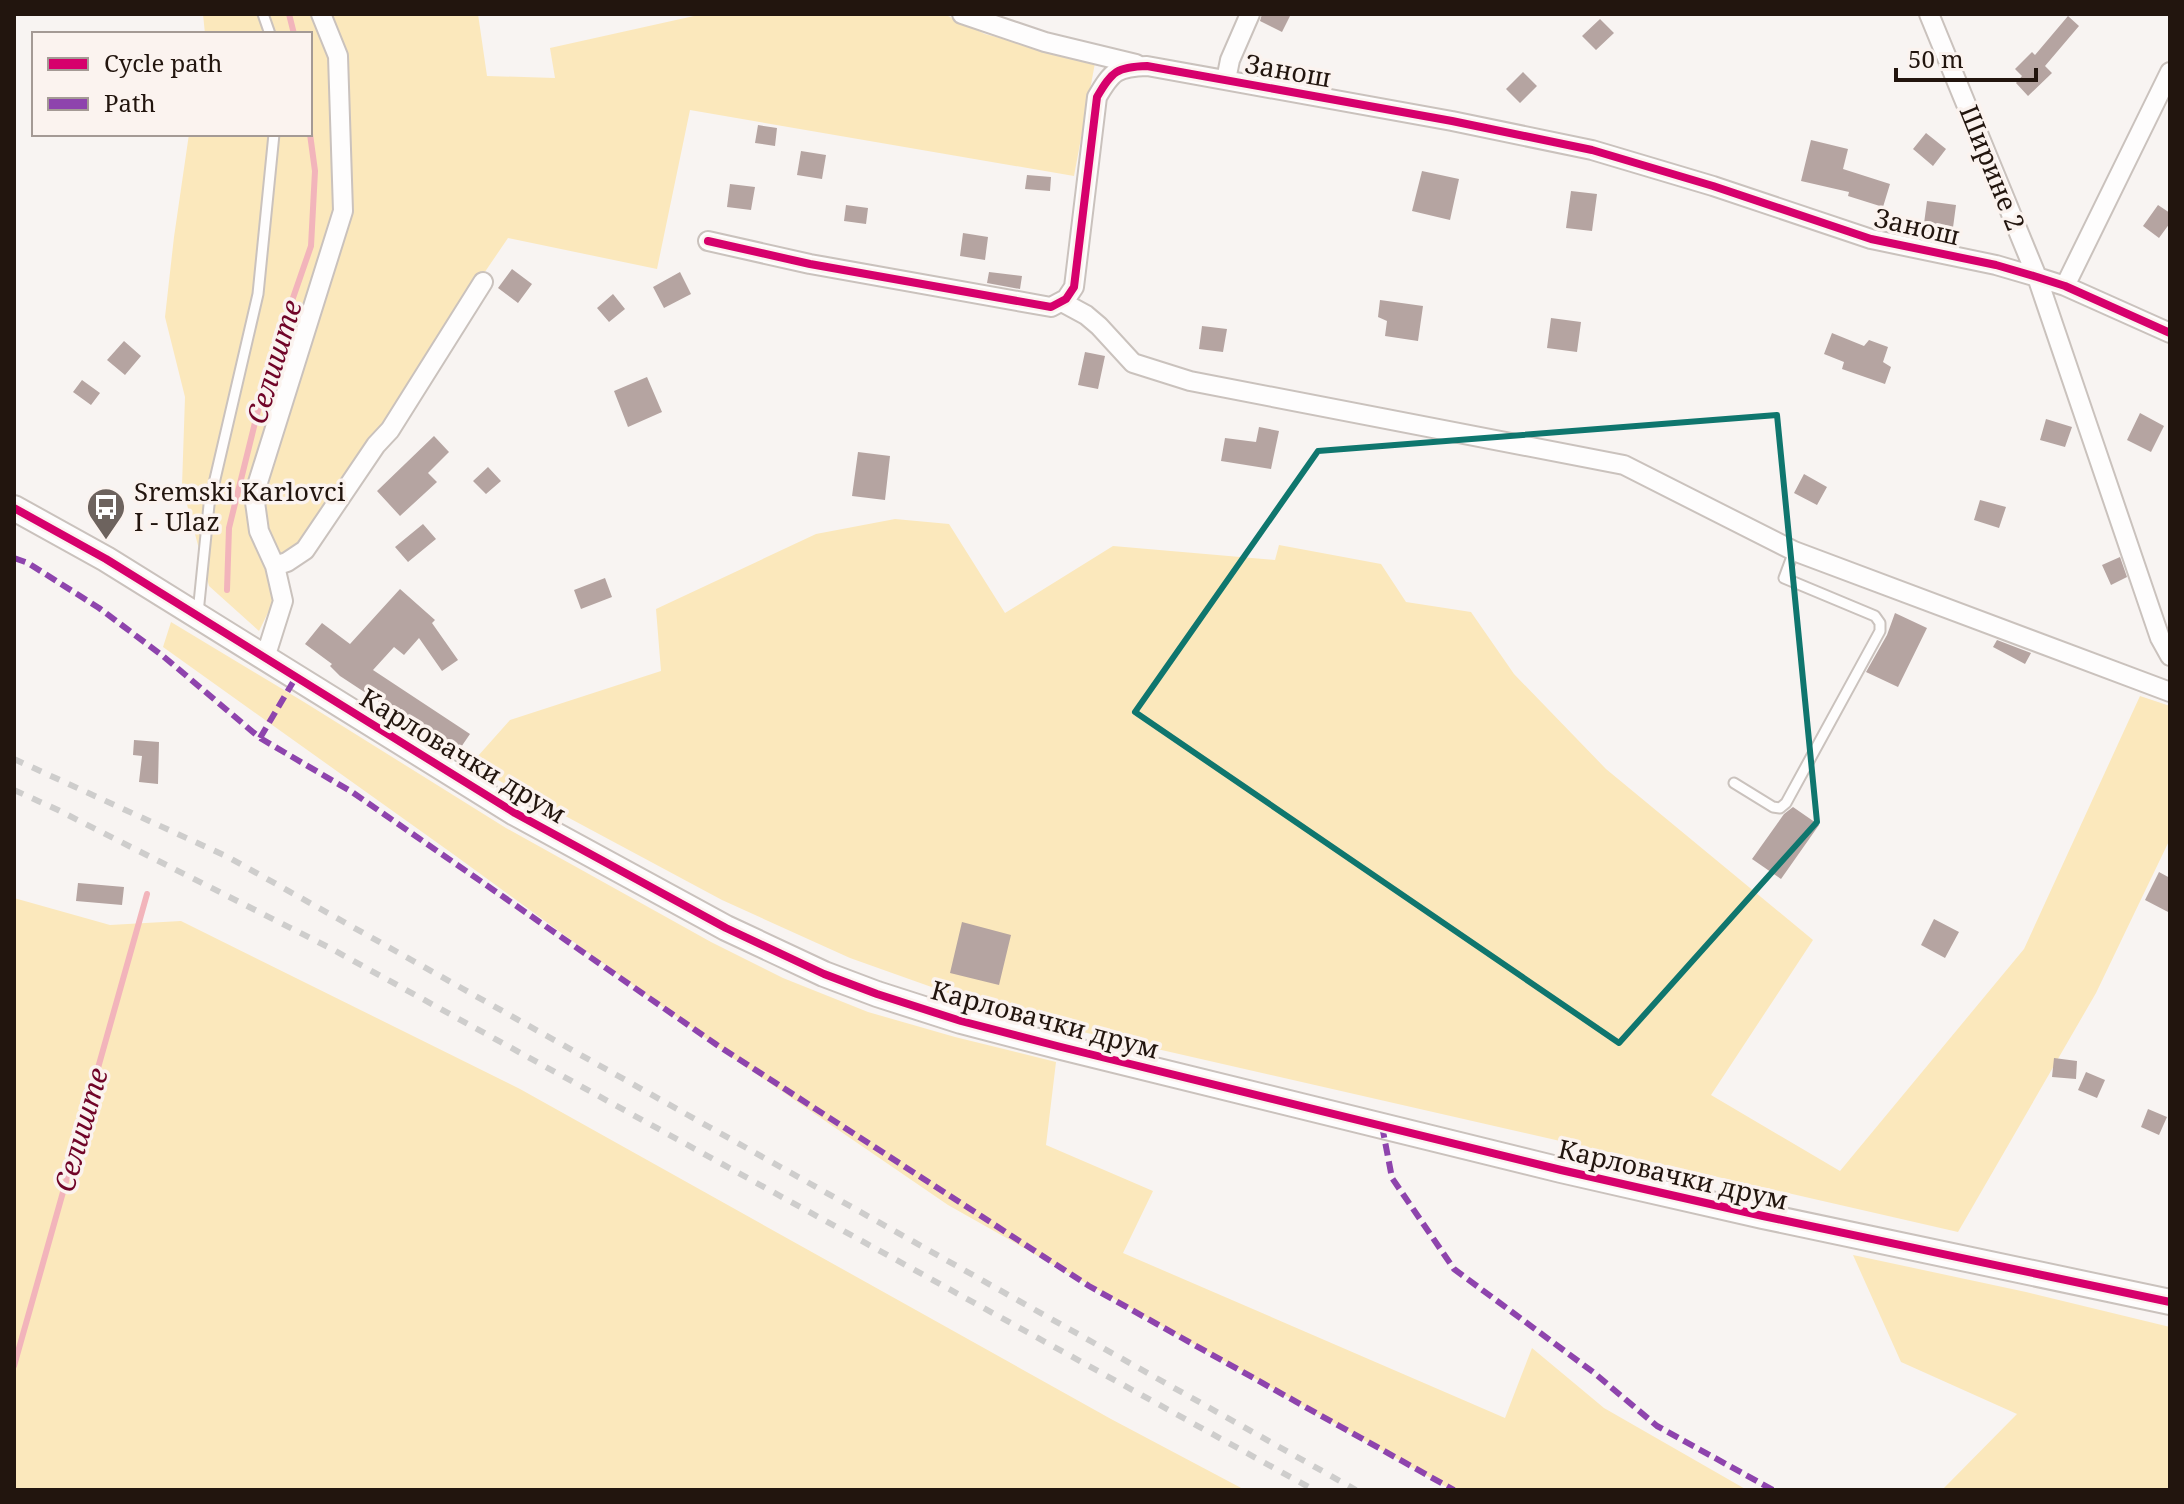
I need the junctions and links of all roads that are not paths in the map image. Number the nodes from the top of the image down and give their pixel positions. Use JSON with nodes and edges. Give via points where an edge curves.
{"nodes":[{"id":1,"x":321,"y":14,"type":"edge"},
{"id":2,"x":962,"y":14,"type":"edge"},
{"id":3,"x":1250,"y":14,"type":"edge"},
{"id":4,"x":1929,"y":14,"type":"edge"},
{"id":5,"x":1147,"y":66,"type":"junction"},
{"id":6,"x":2170,"y":72,"type":"edge"},
{"id":7,"x":1226,"y":80,"type":"junction"},
{"id":8,"x":274,"y":136,"type":"edge"},
{"id":9,"x":708,"y":241,"type":"dead end"},
{"id":10,"x":2037,"y":277,"type":"junction"},
{"id":11,"x":483,"y":282,"type":"dead end"},
{"id":12,"x":2065,"y":286,"type":"junction"},
{"id":13,"x":1062,"y":302,"type":"junction"},
{"id":14,"x":2170,"y":333,"type":"edge"},
{"id":15,"x":14,"y":508,"type":"edge"},
{"id":16,"x":1794,"y":551,"type":"junction"},
{"id":17,"x":275,"y":566,"type":"junction"},
{"id":18,"x":198,"y":616,"type":"junction"},
{"id":19,"x":2170,"y":656,"type":"edge"},
{"id":20,"x":265,"y":658,"type":"junction"},
{"id":21,"x":2170,"y":692,"type":"edge"},
{"id":22,"x":1734,"y":783,"type":"dead end"},
{"id":23,"x":2170,"y":1302,"type":"edge"}],
"edges":[{"from":1,"to":17,"type":"street","via":[[338,56],[343,211],[254,495],[259,531]]},
{"from":2,"to":5,"type":"street","name":"Занош","via":[[1045,42]]},
{"from":3,"to":7,"type":"street","name":"Занош"},
{"from":4,"to":10,"type":"street","name":"Ширине 2"},
{"from":5,"to":7,"type":"street","name":"Занош"},
{"from":5,"to":13,"type":"street","name":"Занош","via":[[1126,67],[1107,78],[1097,97],[1076,278]]},
{"from":6,"to":12,"type":"street"},
{"from":7,"to":10,"type":"street","name":"Занош","via":[[1592,150],[1871,239]]},
{"from":8,"to":18,"type":"lane","via":[[258,294],[209,505]]},
{"from":9,"to":13,"type":"street","via":[[1039,306]]},
{"from":10,"to":12,"type":"street","name":"Занош"},
{"from":10,"to":19,"type":"street","name":"Ширине 2"},
{"from":11,"to":17,"type":"street","via":[[390,430],[305,550]]},
{"from":12,"to":14,"type":"street","name":"Занош"},
{"from":13,"to":16,"type":"street","via":[[1099,326],[1133,363],[1190,381],[1624,465]]},
{"from":15,"to":18,"type":"main road","name":"Карловачки друм"},
{"from":16,"to":21,"type":"street"},
{"from":16,"to":22,"type":"lane","via":[[1784,578],[1875,616],[1880,631],[1786,803],[1773,807]]},
{"from":17,"to":20,"type":"street","via":[[283,601]]},
{"from":18,"to":20,"type":"main road","name":"Карловачки друм"},
{"from":20,"to":23,"type":"main road","name":"Карловачки друм","via":[[590,855],[765,947],[877,994],[961,1021],[1561,1170]]}]}
